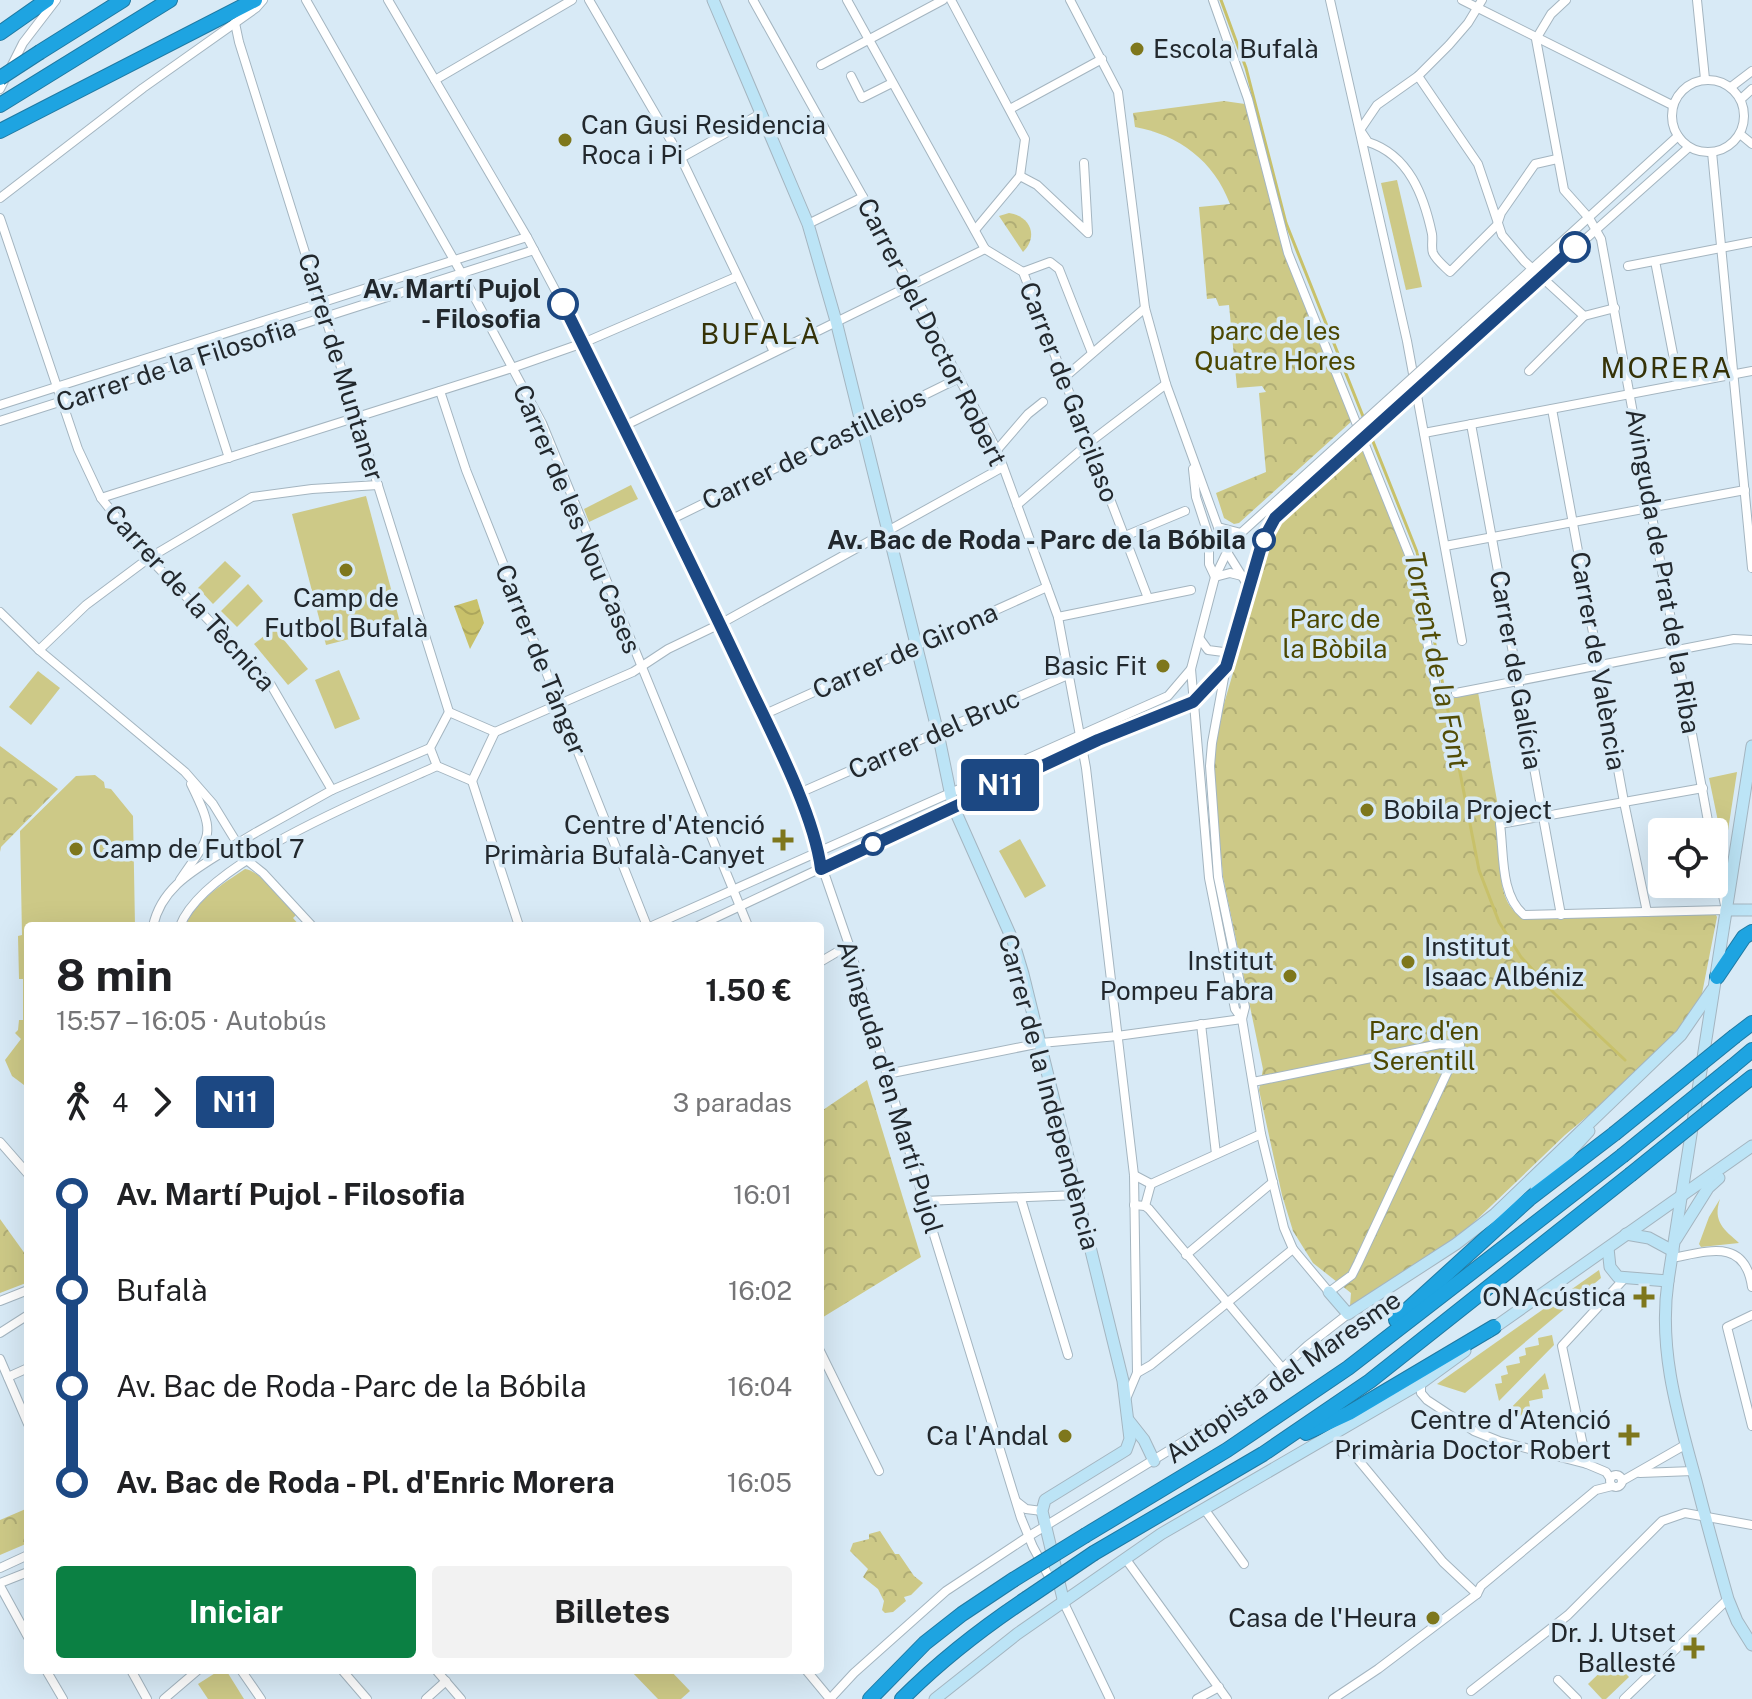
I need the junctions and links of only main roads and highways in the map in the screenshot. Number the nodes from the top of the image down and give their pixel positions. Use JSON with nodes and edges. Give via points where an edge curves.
{"nodes":[{"id":1,"x":47,"y":0,"type":"edge"},
{"id":2,"x":123,"y":0,"type":"edge"},
{"id":3,"x":170,"y":0,"type":"edge"},
{"id":4,"x":255,"y":0,"type":"edge"},
{"id":5,"x":0,"y":33,"type":"edge"},
{"id":6,"x":0,"y":78,"type":"edge"},
{"id":7,"x":0,"y":105,"type":"edge"},
{"id":8,"x":0,"y":131,"type":"edge"},
{"id":9,"x":1752,"y":932,"type":"edge"},
{"id":10,"x":1716,"y":981,"type":"road end"},
{"id":11,"x":1752,"y":1023,"type":"edge"},
{"id":12,"x":1752,"y":1050,"type":"edge"},
{"id":13,"x":1752,"y":1077,"type":"edge"},
{"id":14,"x":1494,"y":1327,"type":"road end"},
{"id":15,"x":1348,"y":1368,"type":"junction"},
{"id":16,"x":1263,"y":1454,"type":"junction"},
{"id":17,"x":870,"y":1699,"type":"edge"},
{"id":18,"x":902,"y":1699,"type":"edge"}],
"edges":[{"from":1,"to":5,"type":"highway"},
{"from":2,"to":6,"type":"highway","bridge":true},
{"from":3,"to":7,"type":"highway"},
{"from":4,"to":8,"type":"highway"},
{"from":9,"to":10,"type":"highway"},
{"from":11,"to":15,"type":"highway","bridge":true,"via":[[1529,1199]]},
{"from":12,"to":15,"type":"highway","name":"Autopista del Maresme","bridge":true},
{"from":13,"to":16,"type":"highway","name":"Autopista del Maresme","bridge":true,"via":[[1370,1381]]},
{"from":14,"to":16,"type":"highway","via":[[1349,1413]]},
{"from":15,"to":17,"type":"highway","name":"Autopista del Maresme","bridge":true,"via":[[1227,1450],[962,1614]]},
{"from":16,"to":18,"type":"highway","name":"Autopista del Maresme","bridge":true,"via":[[1094,1553],[981,1630]]}]}
